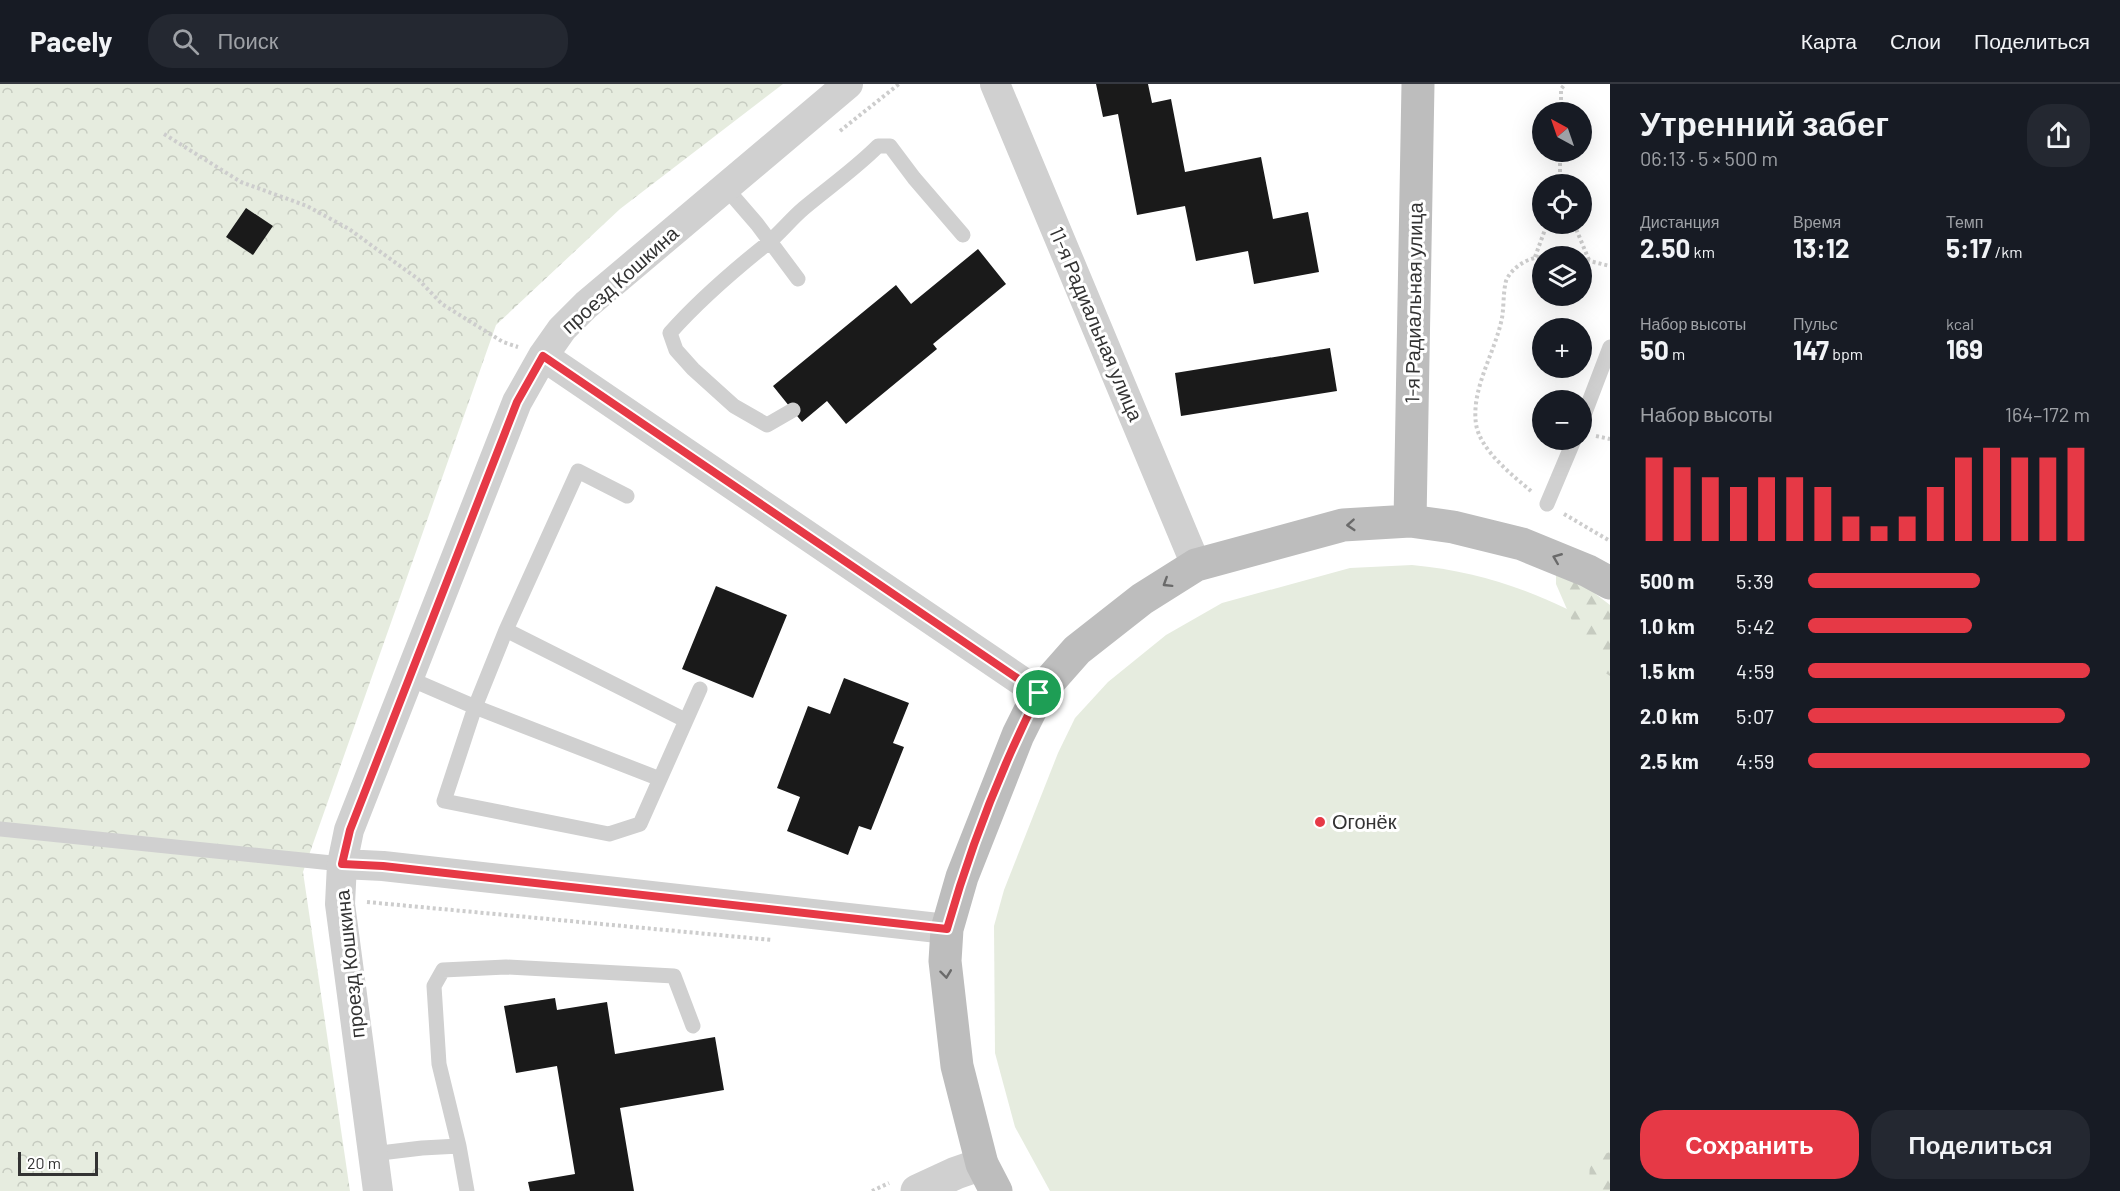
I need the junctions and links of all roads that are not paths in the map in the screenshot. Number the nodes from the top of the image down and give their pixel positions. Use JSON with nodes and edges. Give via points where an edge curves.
{"nodes":[{"id":1,"x":848,"y":84,"type":"edge"},
{"id":2,"x":995,"y":84,"type":"edge"},
{"id":3,"x":1418,"y":84,"type":"edge"},
{"id":4,"x":725,"y":187,"type":"junction"},
{"id":5,"x":963,"y":235,"type":"dead end"},
{"id":6,"x":770,"y":242,"type":"junction"},
{"id":7,"x":798,"y":279,"type":"dead end"},
{"id":8,"x":1610,"y":347,"type":"edge"},
{"id":9,"x":543,"y":356,"type":"junction"},
{"id":10,"x":1592,"y":394,"type":"edge"},
{"id":11,"x":793,"y":410,"type":"dead end"},
{"id":12,"x":1570,"y":450,"type":"edge"},
{"id":13,"x":627,"y":495,"type":"dead end"},
{"id":14,"x":1547,"y":504,"type":"road end"},
{"id":15,"x":1410,"y":521,"type":"junction"},
{"id":16,"x":1196,"y":565,"type":"junction"},
{"id":17,"x":1610,"y":583,"type":"edge"},
{"id":18,"x":506,"y":630,"type":"junction"},
{"id":19,"x":408,"y":678,"type":"junction"},
{"id":20,"x":700,"y":689,"type":"dead end"},
{"id":21,"x":1039,"y":693,"type":"junction"},
{"id":22,"x":475,"y":707,"type":"junction"},
{"id":23,"x":685,"y":720,"type":"junction"},
{"id":24,"x":660,"y":779,"type":"junction"},
{"id":25,"x":0,"y":829,"type":"edge"},
{"id":26,"x":342,"y":864,"type":"junction"},
{"id":27,"x":947,"y":929,"type":"junction"},
{"id":28,"x":693,"y":1026,"type":"dead end"},
{"id":29,"x":459,"y":1146,"type":"junction"},
{"id":30,"x":372,"y":1154,"type":"junction"},
{"id":31,"x":989,"y":1178,"type":"edge"},
{"id":32,"x":378,"y":1191,"type":"edge"},
{"id":33,"x":467,"y":1191,"type":"edge"},
{"id":34,"x":917,"y":1191,"type":"edge"}],
"edges":[{"from":1,"to":4,"type":"street","name":"проезд Кошкина"},
{"from":2,"to":16,"type":"street","name":"11-я Радиальная улица"},
{"from":3,"to":15,"type":"main road","name":"1-я Радиальная улица"},
{"from":4,"to":6,"type":"lane"},
{"from":4,"to":9,"type":"street","name":"проезд Кошкина","via":[[586,305]]},
{"from":5,"to":6,"type":"lane","via":[[890,146],[878,146]]},
{"from":6,"to":7,"type":"lane"},
{"from":6,"to":11,"type":"lane","via":[[695,305],[670,333],[676,350],[734,406],[767,425]]},
{"from":8,"to":10,"type":"lane"},
{"from":9,"to":19,"type":"street","name":"проезд Кошкина","via":[[517,402]]},
{"from":9,"to":21,"type":"street"},
{"from":12,"to":14,"type":"lane"},
{"from":13,"to":18,"type":"lane","via":[[578,471]]},
{"from":15,"to":16,"type":"main road","one_way":true,"via":[[1343,525]]},
{"from":17,"to":15,"type":"main road","one_way":true,"via":[[1522,544]]},
{"from":16,"to":21,"type":"main road","one_way":true,"via":[[1142,599],[1077,650]]},
{"from":18,"to":22,"type":"lane"},
{"from":18,"to":23,"type":"lane"},
{"from":19,"to":22,"type":"lane"},
{"from":19,"to":26,"type":"street","name":"проезд Кошкина","via":[[350,830]]},
{"from":20,"to":23,"type":"lane"},
{"from":21,"to":27,"type":"main road","via":[[1018,735],[962,877]]},
{"from":22,"to":24,"type":"lane"},
{"from":22,"to":24,"type":"lane","via":[[444,801],[609,834],[640,824]]},
{"from":23,"to":24,"type":"lane"},
{"from":25,"to":26,"type":"lane"},
{"from":26,"to":27,"type":"street"},
{"from":26,"to":30,"type":"street","name":"проезд Кошкина","via":[[340,904]]},
{"from":27,"to":31,"type":"main road","one_way":true,"via":[[945,961],[957,1066]]},
{"from":28,"to":29,"type":"lane","via":[[674,976],[506,967],[442,970],[434,986],[439,1064]]},
{"from":29,"to":30,"type":"lane"},
{"from":29,"to":33,"type":"lane"},
{"from":30,"to":32,"type":"street","name":"проезд Кошкина"},
{"from":31,"to":34,"type":"street","via":[[956,1173]]}]}
